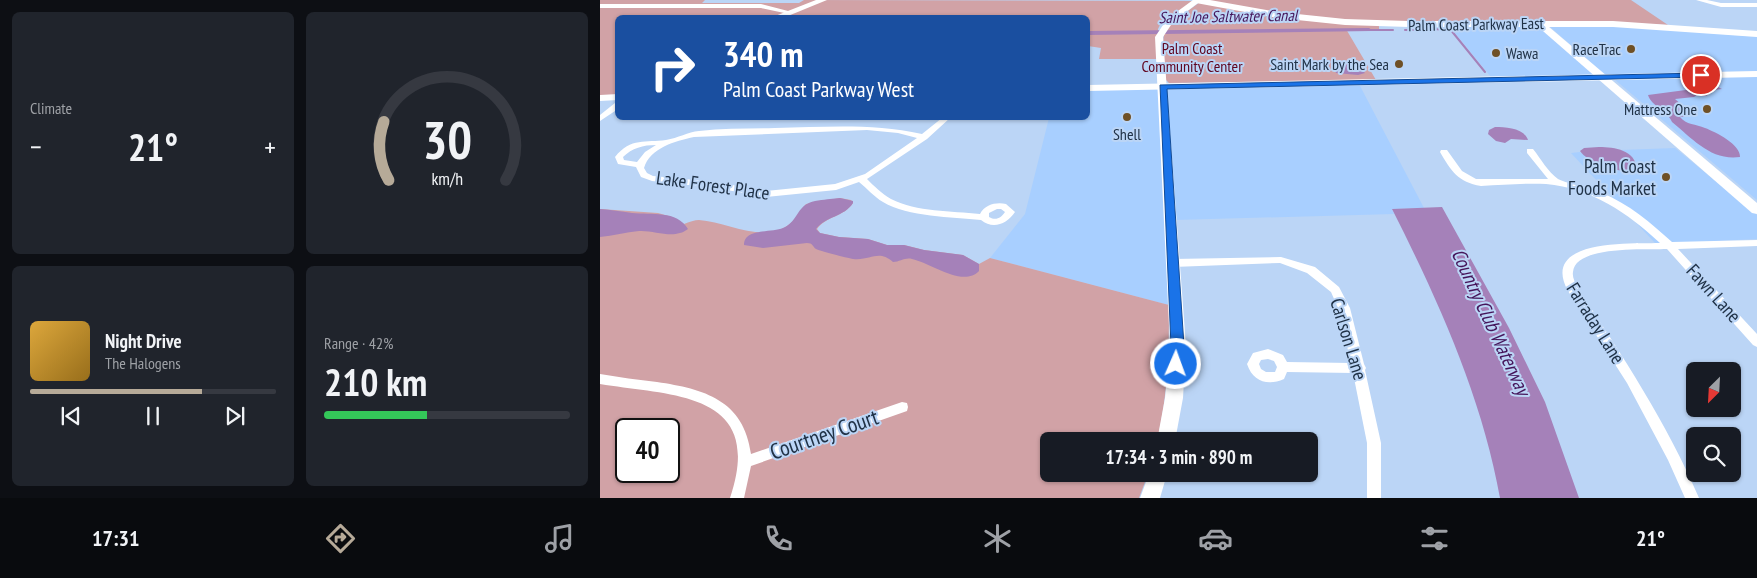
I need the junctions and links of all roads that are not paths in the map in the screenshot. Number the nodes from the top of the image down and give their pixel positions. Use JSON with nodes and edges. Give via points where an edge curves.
{"nodes":[{"id":1,"x":823,"y":0,"type":"edge"},
{"id":2,"x":1197,"y":0,"type":"edge"},
{"id":3,"x":1699,"y":0,"type":"edge"},
{"id":4,"x":1757,"y":4,"type":"edge"},
{"id":5,"x":600,"y":6,"type":"edge"},
{"id":6,"x":761,"y":6,"type":"junction"},
{"id":7,"x":802,"y":8,"type":"junction"},
{"id":8,"x":788,"y":12,"type":"junction"},
{"id":9,"x":781,"y":15,"type":"edge"},
{"id":10,"x":1539,"y":23,"type":"junction"},
{"id":11,"x":1757,"y":34,"type":"edge"},
{"id":12,"x":1757,"y":74,"type":"edge"},
{"id":13,"x":1603,"y":76,"type":"junction"},
{"id":14,"x":1163,"y":87,"type":"junction"},
{"id":15,"x":1090,"y":88,"type":"edge"},
{"id":16,"x":615,"y":97,"type":"edge"},
{"id":17,"x":600,"y":98,"type":"edge"},
{"id":18,"x":615,"y":107,"type":"edge"},
{"id":19,"x":600,"y":120,"type":"edge"},
{"id":20,"x":944,"y":120,"type":"edge"},
{"id":21,"x":924,"y":137,"type":"junction"},
{"id":22,"x":668,"y":142,"type":"junction"},
{"id":23,"x":1530,"y":151,"type":"dead end"},
{"id":24,"x":1444,"y":152,"type":"dead end"},
{"id":25,"x":639,"y":165,"type":"junction"},
{"id":26,"x":861,"y":179,"type":"junction"},
{"id":27,"x":1556,"y":183,"type":"junction"},
{"id":28,"x":1757,"y":210,"type":"edge"},
{"id":29,"x":984,"y":217,"type":"dead end"},
{"id":30,"x":1757,"y":244,"type":"edge"},
{"id":31,"x":1670,"y":246,"type":"junction"},
{"id":32,"x":1173,"y":263,"type":"junction"},
{"id":33,"x":1757,"y":342,"type":"edge"},
{"id":34,"x":1283,"y":367,"type":"dead end"},
{"id":35,"x":1360,"y":368,"type":"junction"},
{"id":36,"x":600,"y":379,"type":"edge"},
{"id":37,"x":902,"y":407,"type":"dead end"},
{"id":38,"x":1168,"y":432,"type":"edge"},
{"id":39,"x":746,"y":462,"type":"junction"},
{"id":40,"x":1155,"y":482,"type":"edge"},
{"id":41,"x":737,"y":498,"type":"edge"},
{"id":42,"x":1150,"y":498,"type":"edge"},
{"id":43,"x":1374,"y":498,"type":"edge"},
{"id":44,"x":1692,"y":498,"type":"edge"}],
"edges":[{"from":1,"to":7,"type":"street"},
{"from":2,"to":10,"type":"main road","name":"Palm Coast Parkway East","via":[[1278,15],[1345,22]]},
{"from":2,"to":14,"type":"street","via":[[1169,21],[1161,32]]},
{"from":3,"to":4,"type":"street","via":[[1721,5]]},
{"from":5,"to":6,"type":"street"},
{"from":6,"to":7,"type":"street"},
{"from":6,"to":8,"type":"street"},
{"from":7,"to":8,"type":"street"},
{"from":8,"to":9,"type":"street"},
{"from":10,"to":11,"type":"main road","name":"Palm Coast Parkway East","via":[[1628,24]]},
{"from":10,"to":13,"type":"street"},
{"from":12,"to":13,"type":"main road"},
{"from":13,"to":14,"type":"main road"},
{"from":13,"to":28,"type":"street"},
{"from":14,"to":15,"type":"main road"},
{"from":14,"to":32,"type":"street"},
{"from":16,"to":17,"type":"main road"},
{"from":18,"to":19,"type":"street"},
{"from":20,"to":21,"type":"street"},
{"from":21,"to":22,"type":"street","name":"Lake Forest Place","via":[[891,130],[854,128],[710,132]]},
{"from":21,"to":26,"type":"street","name":"Lake Forest Place"},
{"from":22,"to":25,"type":"street","name":"Lake Forest Place","via":[[649,153]]},
{"from":22,"to":25,"type":"street","via":[[640,144],[619,157],[621,162]]},
{"from":23,"to":27,"type":"street"},
{"from":24,"to":27,"type":"street","name":"Fawn Lane","via":[[1458,173],[1472,182]]},
{"from":25,"to":26,"type":"street","name":"Lake Forest Place","via":[[642,173],[652,178],[766,194],[828,188]]},
{"from":26,"to":29,"type":"street","via":[[886,200],[900,206]]},
{"from":27,"to":31,"type":"street","name":"Fawn Lane","via":[[1584,189],[1615,202],[1637,216]]},
{"from":30,"to":31,"type":"street","name":"Farraday Lane"},
{"from":31,"to":33,"type":"street","name":"Fawn Lane"},
{"from":31,"to":44,"type":"street","name":"Farraday Lane","via":[[1591,250],[1570,263],[1566,277],[1631,379]]},
{"from":32,"to":35,"type":"street","name":"Carlson Lane","via":[[1273,260],[1311,270],[1339,296]]},
{"from":32,"to":38,"type":"street","via":[[1178,346]]},
{"from":34,"to":35,"type":"street"},
{"from":35,"to":43,"type":"street","name":"Carlson Lane","via":[[1372,426]]},
{"from":36,"to":39,"type":"street","via":[[684,391],[711,400],[733,420],[741,437]]},
{"from":37,"to":39,"type":"street","name":"Courtney Court"},
{"from":39,"to":41,"type":"street"},
{"from":40,"to":42,"type":"street"}]}
